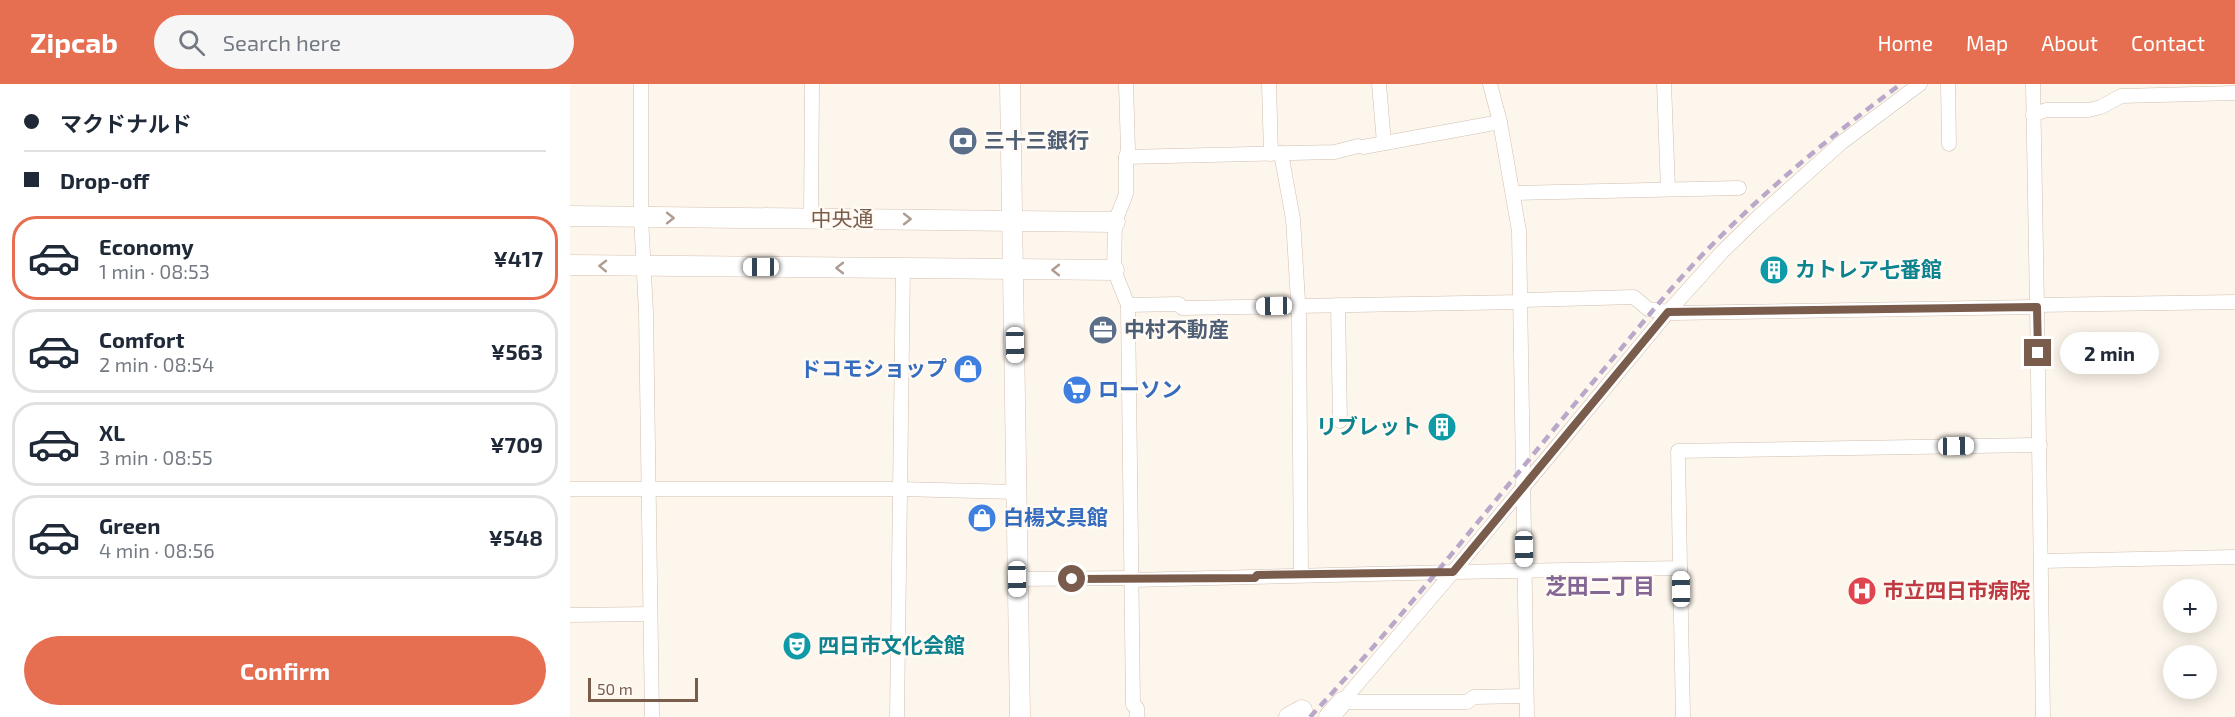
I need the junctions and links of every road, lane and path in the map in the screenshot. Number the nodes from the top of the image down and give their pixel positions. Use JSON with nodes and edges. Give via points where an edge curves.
{"nodes":[{"id":1,"x":641,"y":84,"type":"edge"},
{"id":2,"x":812,"y":84,"type":"edge"},
{"id":3,"x":1010,"y":84,"type":"edge"},
{"id":4,"x":1126,"y":84,"type":"edge"},
{"id":5,"x":1269,"y":84,"type":"edge"},
{"id":6,"x":1379,"y":84,"type":"edge"},
{"id":7,"x":1490,"y":84,"type":"edge"},
{"id":8,"x":1664,"y":84,"type":"edge"},
{"id":9,"x":1920,"y":84,"type":"edge"},
{"id":10,"x":1948,"y":84,"type":"edge"},
{"id":11,"x":2033,"y":84,"type":"edge"},
{"id":12,"x":2192,"y":89,"type":"edge"},
{"id":13,"x":2235,"y":93,"type":"edge"},
{"id":14,"x":2033,"y":115,"type":"junction"},
{"id":15,"x":1500,"y":122,"type":"junction"},
{"id":16,"x":1384,"y":143,"type":"junction"},
{"id":17,"x":1949,"y":144,"type":"dead end"},
{"id":18,"x":1276,"y":154,"type":"junction"},
{"id":19,"x":1126,"y":157,"type":"junction"},
{"id":20,"x":1739,"y":188,"type":"dead end"},
{"id":21,"x":1668,"y":189,"type":"junction"},
{"id":22,"x":1513,"y":193,"type":"junction"},
{"id":23,"x":570,"y":216,"type":"edge"},
{"id":24,"x":641,"y":217,"type":"junction"},
{"id":25,"x":811,"y":219,"type":"junction"},
{"id":26,"x":1011,"y":220,"type":"junction"},
{"id":27,"x":1115,"y":222,"type":"junction"},
{"id":28,"x":570,"y":265,"type":"edge"},
{"id":29,"x":643,"y":267,"type":"junction"},
{"id":30,"x":903,"y":268,"type":"junction"},
{"id":31,"x":1014,"y":270,"type":"junction"},
{"id":32,"x":1114,"y":270,"type":"junction"},
{"id":33,"x":1520,"y":301,"type":"junction"},
{"id":34,"x":2235,"y":302,"type":"edge"},
{"id":35,"x":1128,"y":305,"type":"junction"},
{"id":36,"x":1338,"y":305,"type":"junction"},
{"id":37,"x":1297,"y":306,"type":"junction"},
{"id":38,"x":2037,"y":306,"type":"junction"},
{"id":39,"x":1668,"y":312,"type":"junction"},
{"id":40,"x":1340,"y":421,"type":"dead end"},
{"id":41,"x":2040,"y":445,"type":"junction"},
{"id":42,"x":1523,"y":485,"type":"junction"},
{"id":43,"x":570,"y":489,"type":"edge"},
{"id":44,"x":648,"y":489,"type":"junction"},
{"id":45,"x":900,"y":489,"type":"junction"},
{"id":46,"x":1016,"y":492,"type":"junction"},
{"id":47,"x":2235,"y":557,"type":"edge"},
{"id":48,"x":2041,"y":561,"type":"junction"},
{"id":49,"x":1680,"y":568,"type":"junction"},
{"id":50,"x":1524,"y":570,"type":"junction"},
{"id":51,"x":1453,"y":572,"type":"junction"},
{"id":52,"x":1301,"y":575,"type":"junction"},
{"id":53,"x":1017,"y":579,"type":"junction"},
{"id":54,"x":1132,"y":579,"type":"junction"},
{"id":55,"x":650,"y":614,"type":"junction"},
{"id":56,"x":570,"y":615,"type":"edge"},
{"id":57,"x":1526,"y":696,"type":"junction"},
{"id":58,"x":1335,"y":710,"type":"edge"},
{"id":59,"x":652,"y":717,"type":"edge"},
{"id":60,"x":897,"y":717,"type":"edge"},
{"id":61,"x":1020,"y":717,"type":"edge"},
{"id":62,"x":1137,"y":717,"type":"edge"},
{"id":63,"x":1289,"y":717,"type":"edge"},
{"id":64,"x":1302,"y":717,"type":"edge"},
{"id":65,"x":1527,"y":717,"type":"edge"},
{"id":66,"x":1683,"y":717,"type":"edge"},
{"id":67,"x":2043,"y":717,"type":"edge"}],
"edges":[{"from":1,"to":24,"type":"street"},
{"from":2,"to":25,"type":"street"},
{"from":3,"to":26,"type":"street"},
{"from":4,"to":19,"type":"street"},
{"from":5,"to":18,"type":"street"},
{"from":6,"to":16,"type":"street"},
{"from":7,"to":15,"type":"street"},
{"from":8,"to":21,"type":"street"},
{"from":9,"to":39,"type":"street","via":[[1841,143],[1781,196],[1722,252]]},
{"from":10,"to":17,"type":"street"},
{"from":11,"to":14,"type":"street"},
{"from":12,"to":13,"type":"street"},
{"from":12,"to":14,"type":"street","via":[[2121,96],[2089,110],[2046,110]]},
{"from":14,"to":38,"type":"street"},
{"from":15,"to":16,"type":"street"},
{"from":15,"to":22,"type":"street"},
{"from":16,"to":18,"type":"street","via":[[1335,152]]},
{"from":18,"to":19,"type":"street"},
{"from":18,"to":37,"type":"street","via":[[1293,219]]},
{"from":19,"to":27,"type":"street","via":[[1126,194]]},
{"from":20,"to":21,"type":"street"},
{"from":21,"to":22,"type":"street"},
{"from":22,"to":33,"type":"street","via":[[1519,231]]},
{"from":23,"to":24,"type":"street","name":"中央通"},
{"from":24,"to":25,"type":"street","name":"中央通","one_way":true},
{"from":24,"to":29,"type":"street"},
{"from":25,"to":26,"type":"street","name":"中央通","one_way":true},
{"from":26,"to":27,"type":"street","name":"中央通"},
{"from":26,"to":31,"type":"street"},
{"from":27,"to":32,"type":"street"},
{"from":29,"to":28,"type":"street","one_way":true},
{"from":30,"to":29,"type":"street","one_way":true},
{"from":29,"to":44,"type":"street"},
{"from":30,"to":31,"type":"street"},
{"from":30,"to":45,"type":"street"},
{"from":32,"to":31,"type":"street","one_way":true},
{"from":31,"to":46,"type":"street"},
{"from":32,"to":35,"type":"street"},
{"from":33,"to":36,"type":"street"},
{"from":33,"to":39,"type":"street","via":[[1634,297],[1648,309]]},
{"from":33,"to":42,"type":"street"},
{"from":34,"to":38,"type":"street"},
{"from":35,"to":37,"type":"street"},
{"from":35,"to":54,"type":"street"},
{"from":36,"to":37,"type":"street"},
{"from":36,"to":40,"type":"street"},
{"from":37,"to":52,"type":"street"},
{"from":38,"to":39,"type":"street"},
{"from":38,"to":41,"type":"street"},
{"from":39,"to":42,"type":"street"},
{"from":41,"to":48,"type":"street"},
{"from":41,"to":49,"type":"street","via":[[1678,451]]},
{"from":42,"to":50,"type":"street"},
{"from":42,"to":51,"type":"street"},
{"from":43,"to":44,"type":"street"},
{"from":44,"to":45,"type":"street"},
{"from":44,"to":55,"type":"street"},
{"from":45,"to":46,"type":"street"},
{"from":45,"to":60,"type":"street"},
{"from":46,"to":53,"type":"street"},
{"from":47,"to":48,"type":"street"},
{"from":48,"to":67,"type":"street"},
{"from":49,"to":50,"type":"street"},
{"from":49,"to":66,"type":"street"},
{"from":50,"to":51,"type":"street"},
{"from":50,"to":57,"type":"street"},
{"from":51,"to":52,"type":"street"},
{"from":51,"to":58,"type":"street"},
{"from":52,"to":54,"type":"street"},
{"from":53,"to":54,"type":"street"},
{"from":53,"to":61,"type":"street"},
{"from":54,"to":62,"type":"street","via":[[1133,705]]},
{"from":55,"to":56,"type":"street"},
{"from":55,"to":59,"type":"street"},
{"from":57,"to":58,"type":"street"},
{"from":57,"to":65,"type":"street"},
{"from":63,"to":64,"type":"street","via":[[1302,710]]}]}
